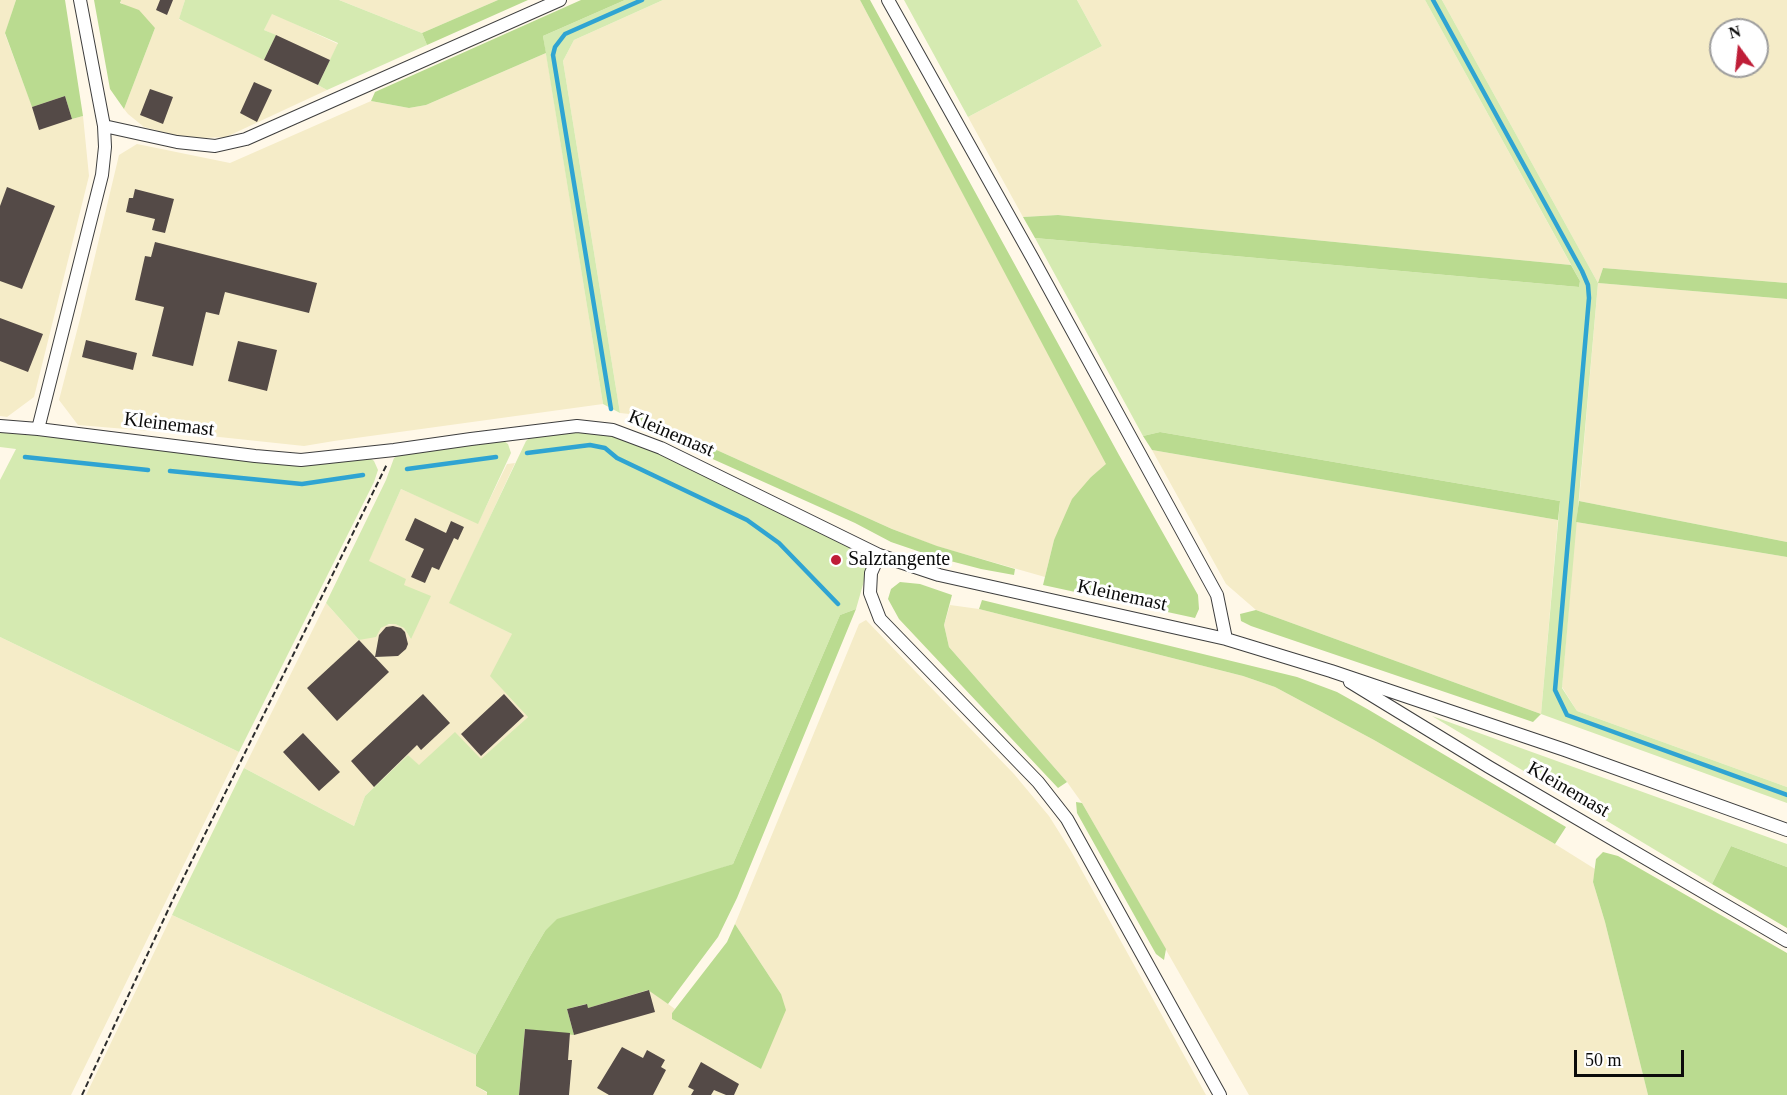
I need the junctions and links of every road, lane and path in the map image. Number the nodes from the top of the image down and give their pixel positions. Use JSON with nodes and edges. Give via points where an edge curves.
{"nodes":[{"id":1,"x":80,"y":0,"type":"edge"},
{"id":2,"x":560,"y":0,"type":"edge"},
{"id":3,"x":888,"y":0,"type":"edge"},
{"id":4,"x":104,"y":126,"type":"junction"},
{"id":5,"x":0,"y":426,"type":"edge"},
{"id":6,"x":38,"y":429,"type":"junction"},
{"id":7,"x":394,"y":450,"type":"junction"},
{"id":8,"x":879,"y":555,"type":"junction"},
{"id":9,"x":1227,"y":639,"type":"junction"},
{"id":10,"x":1330,"y":670,"type":"junction"},
{"id":11,"x":1787,"y":830,"type":"edge"},
{"id":12,"x":1787,"y":940,"type":"edge"},
{"id":13,"x":82,"y":1095,"type":"edge"},
{"id":14,"x":1220,"y":1095,"type":"edge"}],
"edges":[{"from":1,"to":4,"type":"street"},
{"from":2,"to":4,"type":"street","via":[[246,139],[215,146]]},
{"from":3,"to":9,"type":"street","via":[[1217,595]]},
{"from":4,"to":6,"type":"street","via":[[102,175]]},
{"from":5,"to":6,"type":"street","name":"Kleinemast"},
{"from":6,"to":7,"type":"street","name":"Kleinemast","via":[[301,460]]},
{"from":7,"to":8,"type":"street","name":"Kleinemast","via":[[577,426],[613,430],[661,448]]},
{"from":7,"to":13,"type":"path","via":[[176,893]]},
{"from":8,"to":9,"type":"street","name":"Kleinemast","via":[[939,575]]},
{"from":8,"to":14,"type":"street","via":[[871,573],[870,593],[880,619],[1038,782],[1067,819]]},
{"from":9,"to":10,"type":"street","name":"Kleinemast"},
{"from":10,"to":11,"type":"street","name":"Kleinemast"},
{"from":10,"to":12,"type":"street","name":"Kleinemast"}]}
